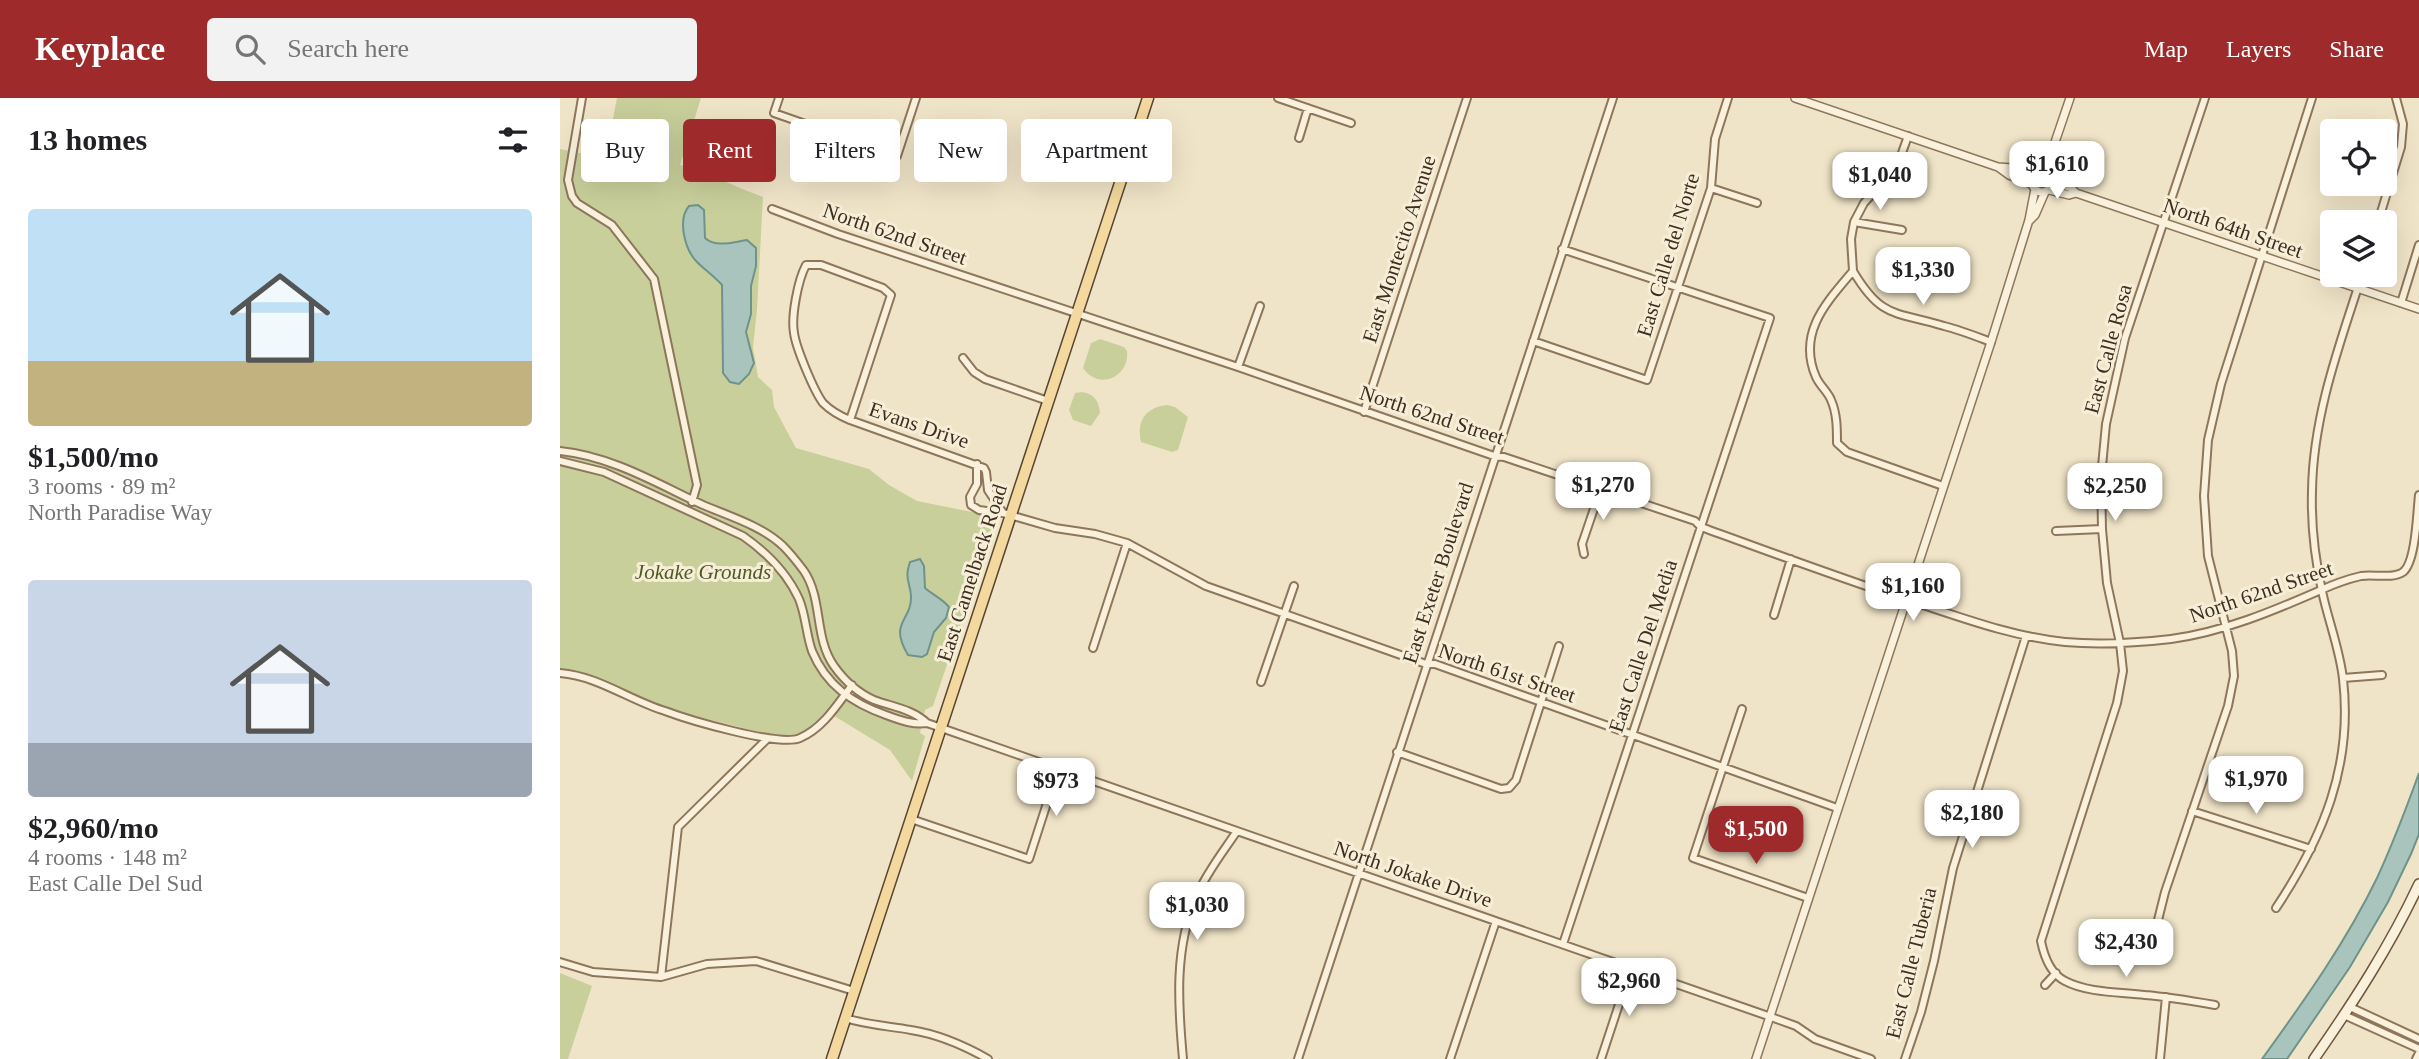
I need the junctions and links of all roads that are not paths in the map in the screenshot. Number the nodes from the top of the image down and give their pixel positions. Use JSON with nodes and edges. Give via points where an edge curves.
{"nodes":[{"id":1,"x":582,"y":98,"type":"edge"},
{"id":2,"x":779,"y":98,"type":"edge"},
{"id":3,"x":916,"y":98,"type":"edge"},
{"id":4,"x":1148,"y":98,"type":"edge"},
{"id":5,"x":1278,"y":98,"type":"edge"},
{"id":6,"x":1467,"y":98,"type":"edge"},
{"id":7,"x":1613,"y":98,"type":"edge"},
{"id":8,"x":1728,"y":98,"type":"edge"},
{"id":9,"x":1795,"y":98,"type":"edge"},
{"id":10,"x":2070,"y":98,"type":"edge"},
{"id":11,"x":2205,"y":98,"type":"edge"},
{"id":12,"x":2312,"y":98,"type":"edge"},
{"id":13,"x":2396,"y":98,"type":"edge"},
{"id":14,"x":1308,"y":108,"type":"junction"},
{"id":15,"x":1351,"y":123,"type":"dead end"},
{"id":16,"x":1908,"y":136,"type":"junction"},
{"id":17,"x":1299,"y":138,"type":"dead end"},
{"id":18,"x":2052,"y":150,"type":"junction"},
{"id":19,"x":2051,"y":178,"type":"junction"},
{"id":20,"x":2036,"y":180,"type":"junction"},
{"id":21,"x":1711,"y":188,"type":"junction"},
{"id":22,"x":2047,"y":191,"type":"junction"},
{"id":23,"x":2076,"y":193,"type":"junction"},
{"id":24,"x":1757,"y":203,"type":"dead end"},
{"id":25,"x":772,"y":209,"type":"dead end"},
{"id":26,"x":2382,"y":210,"type":"edge"},
{"id":27,"x":2029,"y":220,"type":"junction"},
{"id":28,"x":1854,"y":222,"type":"junction"},
{"id":29,"x":2163,"y":223,"type":"junction"},
{"id":30,"x":1902,"y":230,"type":"dead end"},
{"id":31,"x":2419,"y":245,"type":"edge"},
{"id":32,"x":1562,"y":249,"type":"junction"},
{"id":33,"x":2260,"y":256,"type":"junction"},
{"id":34,"x":1853,"y":271,"type":"junction"},
{"id":35,"x":1677,"y":288,"type":"junction"},
{"id":36,"x":2357,"y":288,"type":"junction"},
{"id":37,"x":2401,"y":303,"type":"junction"},
{"id":38,"x":1260,"y":306,"type":"dead end"},
{"id":39,"x":2419,"y":309,"type":"edge"},
{"id":40,"x":1076,"y":313,"type":"junction"},
{"id":41,"x":1533,"y":341,"type":"junction"},
{"id":42,"x":1991,"y":342,"type":"junction"},
{"id":43,"x":963,"y":358,"type":"dead end"},
{"id":44,"x":1238,"y":368,"type":"junction"},
{"id":45,"x":1048,"y":401,"type":"junction"},
{"id":46,"x":1364,"y":412,"type":"junction"},
{"id":47,"x":850,"y":420,"type":"junction"},
{"id":48,"x":560,"y":451,"type":"edge"},
{"id":49,"x":1494,"y":456,"type":"junction"},
{"id":50,"x":560,"y":461,"type":"edge"},
{"id":51,"x":977,"y":464,"type":"junction"},
{"id":52,"x":1943,"y":486,"type":"junction"},
{"id":53,"x":1601,"y":488,"type":"junction"},
{"id":54,"x":974,"y":489,"type":"junction"},
{"id":55,"x":988,"y":490,"type":"junction"},
{"id":56,"x":2419,"y":495,"type":"edge"},
{"id":57,"x":693,"y":500,"type":"junction"},
{"id":58,"x":689,"y":510,"type":"junction"},
{"id":59,"x":1007,"y":514,"type":"junction"},
{"id":60,"x":1701,"y":527,"type":"junction"},
{"id":61,"x":2102,"y":529,"type":"junction"},
{"id":62,"x":2056,"y":531,"type":"dead end"},
{"id":63,"x":1127,"y":543,"type":"junction"},
{"id":64,"x":1584,"y":554,"type":"dead end"},
{"id":65,"x":1791,"y":559,"type":"junction"},
{"id":66,"x":1294,"y":586,"type":"dead end"},
{"id":67,"x":2322,"y":590,"type":"junction"},
{"id":68,"x":1906,"y":600,"type":"junction"},
{"id":69,"x":1284,"y":615,"type":"junction"},
{"id":70,"x":1774,"y":615,"type":"dead end"},
{"id":71,"x":2225,"y":627,"type":"junction"},
{"id":72,"x":2026,"y":636,"type":"junction"},
{"id":73,"x":2120,"y":643,"type":"junction"},
{"id":74,"x":1559,"y":646,"type":"dead end"},
{"id":75,"x":1093,"y":648,"type":"dead end"},
{"id":76,"x":1426,"y":664,"type":"junction"},
{"id":77,"x":560,"y":673,"type":"edge"},
{"id":78,"x":2382,"y":675,"type":"dead end"},
{"id":79,"x":2343,"y":677,"type":"junction"},
{"id":80,"x":1261,"y":682,"type":"dead end"},
{"id":81,"x":852,"y":685,"type":"junction"},
{"id":82,"x":845,"y":695,"type":"junction"},
{"id":83,"x":1541,"y":702,"type":"junction"},
{"id":84,"x":1742,"y":709,"type":"dead end"},
{"id":85,"x":927,"y":723,"type":"junction"},
{"id":86,"x":942,"y":728,"type":"junction"},
{"id":87,"x":1633,"y":735,"type":"junction"},
{"id":88,"x":767,"y":739,"type":"junction"},
{"id":89,"x":1397,"y":752,"type":"junction"},
{"id":90,"x":1723,"y":768,"type":"junction"},
{"id":91,"x":1058,"y":769,"type":"junction"},
{"id":92,"x":1837,"y":808,"type":"junction"},
{"id":93,"x":2192,"y":811,"type":"junction"},
{"id":94,"x":911,"y":819,"type":"junction"},
{"id":95,"x":1237,"y":831,"type":"junction"},
{"id":96,"x":2311,"y":849,"type":"junction"},
{"id":97,"x":1359,"y":873,"type":"junction"},
{"id":98,"x":2419,"y":884,"type":"edge"},
{"id":99,"x":1808,"y":898,"type":"junction"},
{"id":100,"x":2276,"y":908,"type":"dead end"},
{"id":101,"x":1496,"y":921,"type":"junction"},
{"id":102,"x":2154,"y":936,"type":"dead end"},
{"id":103,"x":1563,"y":944,"type":"junction"},
{"id":104,"x":560,"y":962,"type":"edge"},
{"id":105,"x":1631,"y":968,"type":"junction"},
{"id":106,"x":2056,"y":973,"type":"junction"},
{"id":107,"x":662,"y":977,"type":"junction"},
{"id":108,"x":2045,"y":985,"type":"dead end"},
{"id":109,"x":854,"y":991,"type":"junction"},
{"id":110,"x":2166,"y":997,"type":"junction"},
{"id":111,"x":2215,"y":1006,"type":"dead end"},
{"id":112,"x":2347,"y":1011,"type":"junction"},
{"id":113,"x":1771,"y":1017,"type":"junction"},
{"id":114,"x":845,"y":1018,"type":"junction"},
{"id":115,"x":2419,"y":1047,"type":"edge"},
{"id":116,"x":832,"y":1059,"type":"edge"},
{"id":117,"x":988,"y":1059,"type":"edge"},
{"id":118,"x":1182,"y":1059,"type":"edge"},
{"id":119,"x":1298,"y":1059,"type":"edge"},
{"id":120,"x":1450,"y":1059,"type":"edge"},
{"id":121,"x":1601,"y":1059,"type":"edge"},
{"id":122,"x":1756,"y":1059,"type":"edge"},
{"id":123,"x":1871,"y":1059,"type":"edge"},
{"id":124,"x":1905,"y":1059,"type":"edge"},
{"id":125,"x":2160,"y":1059,"type":"edge"},
{"id":126,"x":2314,"y":1059,"type":"edge"},
{"id":127,"x":2416,"y":1059,"type":"edge"}],
"edges":[{"from":1,"to":57,"type":"street","via":[[569,190],[577,203],[612,225],[654,279],[697,485]]},
{"from":2,"to":3,"type":"street","via":[[775,113],[897,156]]},
{"from":4,"to":40,"type":"main road","name":"East Camelback Road"},
{"from":5,"to":14,"type":"street"},
{"from":6,"to":46,"type":"street","name":"East Montecito Avenue"},
{"from":7,"to":32,"type":"street","name":"East Exeter Boulevard"},
{"from":8,"to":21,"type":"street","name":"East Calle del Norte","via":[[1715,139]]},
{"from":9,"to":16,"type":"street"},
{"from":10,"to":18,"type":"street"},
{"from":11,"to":29,"type":"street","name":"East Calle Rosa"},
{"from":12,"to":33,"type":"street"},
{"from":13,"to":26,"type":"street","via":[[2403,124],[2401,147]]},
{"from":14,"to":15,"type":"street"},
{"from":14,"to":17,"type":"street"},
{"from":16,"to":20,"type":"street","via":[[1998,167],[2009,175]]},
{"from":16,"to":28,"type":"street","via":[[1897,167],[1864,203]]},
{"from":18,"to":19,"type":"street"},
{"from":18,"to":20,"type":"street"},
{"from":19,"to":20,"type":"street","name":"North 64th Street"},
{"from":19,"to":22,"type":"street"},
{"from":19,"to":23,"type":"street","name":"North 64th Street"},
{"from":20,"to":22,"type":"street","name":"North 64th Street"},
{"from":20,"to":27,"type":"street"},
{"from":21,"to":24,"type":"street"},
{"from":21,"to":35,"type":"street","name":"East Calle del Norte"},
{"from":22,"to":23,"type":"street","name":"North 64th Street"},
{"from":22,"to":27,"type":"street"},
{"from":23,"to":29,"type":"street","name":"North 64th Street"},
{"from":25,"to":40,"type":"street","name":"North 62nd Street"},
{"from":27,"to":42,"type":"street"},
{"from":28,"to":30,"type":"street"},
{"from":28,"to":34,"type":"street"},
{"from":29,"to":33,"type":"street","name":"North 64th Street"},
{"from":29,"to":61,"type":"street","name":"East Calle Rosa","via":[[2111,393],[2101,477]]},
{"from":31,"to":37,"type":"street"},
{"from":32,"to":35,"type":"street"},
{"from":32,"to":41,"type":"street","name":"East Exeter Boulevard"},
{"from":33,"to":36,"type":"street","name":"North 64th Street"},
{"from":33,"to":71,"type":"street","via":[[2208,440],[2204,496],[2208,556]]},
{"from":34,"to":42,"type":"street","via":[[1875,301],[1892,313]]},
{"from":34,"to":52,"type":"street","via":[[1830,299],[1808,345],[1817,381],[1831,399],[1837,443],[1847,452]]},
{"from":35,"to":41,"type":"street","name":"East Calle del Norte","via":[[1647,380]]},
{"from":35,"to":60,"type":"street","name":"East Calle Del Media","via":[[1770,318]]},
{"from":36,"to":37,"type":"street","name":"North 64th Street"},
{"from":36,"to":67,"type":"street","via":[[2327,384],[2315,444],[2314,537]]},
{"from":37,"to":39,"type":"street","name":"North 64th Street"},
{"from":38,"to":44,"type":"street"},
{"from":40,"to":44,"type":"street","name":"North 62nd Street"},
{"from":40,"to":45,"type":"main road","name":"East Camelback Road"},
{"from":41,"to":49,"type":"street","name":"East Exeter Boulevard"},
{"from":42,"to":52,"type":"street"},
{"from":43,"to":45,"type":"street","via":[[985,379]]},
{"from":44,"to":46,"type":"street","name":"North 62nd Street"},
{"from":45,"to":59,"type":"main road","name":"East Camelback Road"},
{"from":46,"to":49,"type":"street","name":"North 62nd Street"},
{"from":47,"to":47,"type":"street","name":"Evans Drive","via":[[822,402],[793,331],[800,277],[806,265],[821,265],[891,295]]},
{"from":47,"to":51,"type":"street","name":"Evans Drive"},
{"from":48,"to":57,"type":"street","via":[[608,462]]},
{"from":49,"to":53,"type":"street","name":"North 62nd Street"},
{"from":49,"to":76,"type":"street","name":"East Exeter Boulevard"},
{"from":50,"to":58,"type":"street","via":[[604,472]]},
{"from":51,"to":54,"type":"street","name":"Evans Drive"},
{"from":51,"to":55,"type":"street","name":"Evans Drive","via":[[986,472]]},
{"from":52,"to":68,"type":"street"},
{"from":53,"to":60,"type":"street","name":"North 62nd Street"},
{"from":53,"to":64,"type":"street","via":[[1581,544]]},
{"from":54,"to":55,"type":"street","via":[[982,486]]},
{"from":54,"to":59,"type":"street","via":[[971,505]]},
{"from":55,"to":59,"type":"street","name":"Evans Drive"},
{"from":56,"to":67,"type":"street","name":"North 62nd Street","via":[[2405,570],[2360,576]]},
{"from":57,"to":58,"type":"street"},
{"from":57,"to":81,"type":"street","via":[[783,546],[805,572],[823,644],[833,665]]},
{"from":58,"to":82,"type":"street","via":[[743,536],[775,563],[799,599],[822,672]]},
{"from":59,"to":63,"type":"street","name":"North 61st Street"},
{"from":59,"to":86,"type":"main road","name":"East Camelback Road"},
{"from":60,"to":65,"type":"street","name":"North 62nd Street"},
{"from":60,"to":87,"type":"street","name":"East Calle Del Media"},
{"from":61,"to":62,"type":"street"},
{"from":61,"to":73,"type":"street","name":"East Calle Rosa"},
{"from":63,"to":69,"type":"street","name":"North 61st Street","via":[[1200,584]]},
{"from":63,"to":75,"type":"street"},
{"from":65,"to":68,"type":"street","name":"North 62nd Street"},
{"from":65,"to":70,"type":"street"},
{"from":66,"to":69,"type":"street"},
{"from":67,"to":71,"type":"street","name":"North 62nd Street"},
{"from":67,"to":79,"type":"street"},
{"from":68,"to":72,"type":"street","name":"North 62nd Street"},
{"from":68,"to":92,"type":"street"},
{"from":69,"to":76,"type":"street","name":"North 61st Street"},
{"from":69,"to":80,"type":"street"},
{"from":71,"to":73,"type":"street","name":"North 62nd Street","via":[[2173,639]]},
{"from":71,"to":93,"type":"street","via":[[2234,676]]},
{"from":72,"to":73,"type":"street","name":"North 62nd Street"},
{"from":72,"to":124,"type":"street","name":"East Calle Tuberia","via":[[1956,855],[1934,961]]},
{"from":73,"to":106,"type":"street","name":"East Calle Rosa","via":[[2123,671],[2117,703],[2041,941]]},
{"from":74,"to":83,"type":"street"},
{"from":76,"to":83,"type":"street","name":"North 61st Street"},
{"from":76,"to":89,"type":"street","name":"East Exeter Boulevard"},
{"from":77,"to":88,"type":"street","via":[[595,681],[663,711]]},
{"from":78,"to":79,"type":"street"},
{"from":79,"to":96,"type":"street","via":[[2342,761],[2330,806]]},
{"from":81,"to":82,"type":"street"},
{"from":81,"to":85,"type":"street","via":[[873,699],[917,714]]},
{"from":82,"to":85,"type":"street","via":[[868,709],[914,725]]},
{"from":82,"to":88,"type":"street","via":[[817,729],[796,740]]},
{"from":83,"to":87,"type":"street","name":"North 61st Street"},
{"from":83,"to":89,"type":"street","via":[[1516,780],[1509,788]]},
{"from":84,"to":90,"type":"street"},
{"from":85,"to":86,"type":"street","name":"North Jokake Drive"},
{"from":86,"to":91,"type":"street","name":"North Jokake Drive"},
{"from":86,"to":94,"type":"main road","name":"East Camelback Road"},
{"from":87,"to":90,"type":"street","name":"North 61st Street"},
{"from":87,"to":103,"type":"street","name":"East Calle Del Media"},
{"from":88,"to":107,"type":"street","via":[[678,827]]},
{"from":89,"to":97,"type":"street","name":"East Exeter Boulevard"},
{"from":90,"to":92,"type":"street","name":"North 61st Street"},
{"from":90,"to":99,"type":"street","via":[[1693,858]]},
{"from":91,"to":94,"type":"street","via":[[1029,859]]},
{"from":91,"to":95,"type":"street","name":"North Jokake Drive"},
{"from":92,"to":99,"type":"street"},
{"from":93,"to":96,"type":"street"},
{"from":93,"to":102,"type":"street"},
{"from":94,"to":109,"type":"main road","name":"East Camelback Road"},
{"from":95,"to":97,"type":"street","name":"North Jokake Drive"},
{"from":95,"to":118,"type":"street","via":[[1197,894],[1185,926],[1178,971]]},
{"from":96,"to":100,"type":"street"},
{"from":97,"to":101,"type":"street","name":"North Jokake Drive"},
{"from":97,"to":119,"type":"street","name":"East Exeter Boulevard"},
{"from":98,"to":112,"type":"main road"},
{"from":99,"to":113,"type":"street"},
{"from":101,"to":103,"type":"street","name":"North Jokake Drive"},
{"from":101,"to":120,"type":"street"},
{"from":103,"to":105,"type":"street","name":"North Jokake Drive"},
{"from":104,"to":107,"type":"street","via":[[593,972]]},
{"from":105,"to":113,"type":"street","name":"North Jokake Drive"},
{"from":105,"to":121,"type":"street"},
{"from":106,"to":108,"type":"street"},
{"from":106,"to":110,"type":"street","via":[[2063,981],[2084,988]]},
{"from":107,"to":109,"type":"street","via":[[707,964],[756,961]]},
{"from":109,"to":114,"type":"main road","name":"East Camelback Road"},
{"from":110,"to":111,"type":"street"},
{"from":110,"to":125,"type":"street"},
{"from":112,"to":115,"type":"street"},
{"from":112,"to":126,"type":"main road"},
{"from":113,"to":122,"type":"street"},
{"from":113,"to":123,"type":"street","name":"North Jokake Drive"},
{"from":114,"to":116,"type":"main road","name":"East Camelback Road"},
{"from":114,"to":117,"type":"street","via":[[914,1030]]},
{"from":115,"to":127,"type":"street"}]}
